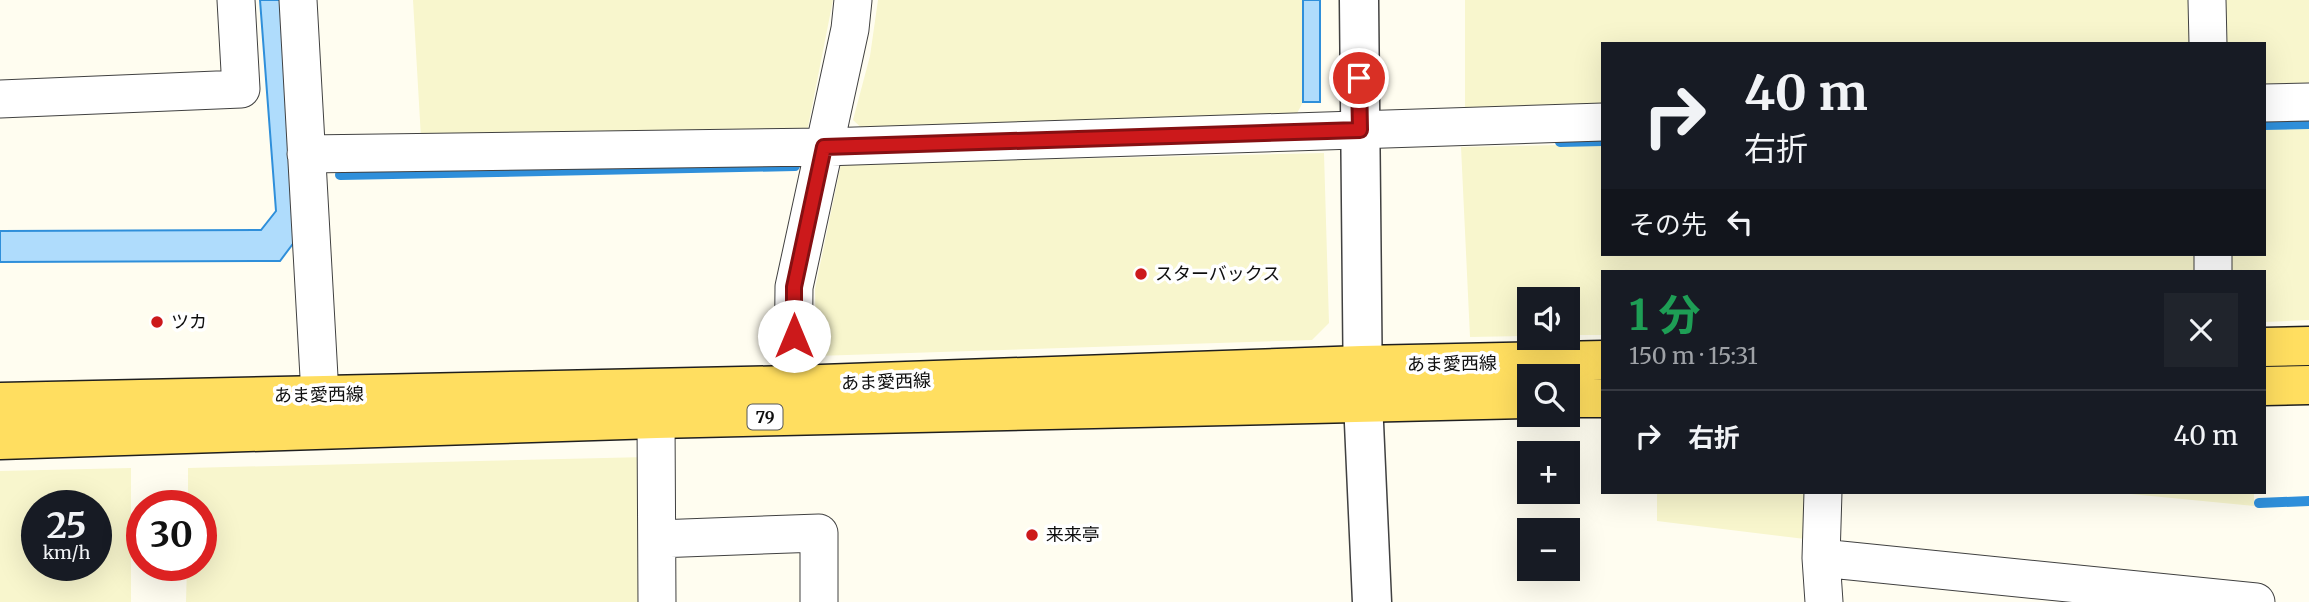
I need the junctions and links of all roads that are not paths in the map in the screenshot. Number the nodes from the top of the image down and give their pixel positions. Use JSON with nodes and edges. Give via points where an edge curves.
{"nodes":[{"id":1,"x":236,"y":0,"type":"edge"},
{"id":2,"x":298,"y":0,"type":"edge"},
{"id":3,"x":853,"y":0,"type":"edge"},
{"id":4,"x":1359,"y":0,"type":"edge"},
{"id":5,"x":2207,"y":0,"type":"edge"},
{"id":6,"x":2208,"y":42,"type":"edge"},
{"id":7,"x":0,"y":99,"type":"edge"},
{"id":8,"x":2309,"y":102,"type":"edge"},
{"id":9,"x":2266,"y":103,"type":"edge"},
{"id":10,"x":1601,"y":122,"type":"edge"},
{"id":11,"x":1360,"y":130,"type":"junction"},
{"id":12,"x":824,"y":147,"type":"junction"},
{"id":13,"x":306,"y":154,"type":"junction"},
{"id":14,"x":2309,"y":346,"type":"edge"},
{"id":15,"x":2266,"y":347,"type":"edge"},
{"id":16,"x":1601,"y":360,"type":"edge"},
{"id":17,"x":1362,"y":383,"type":"junction"},
{"id":18,"x":793,"y":385,"type":"junction"},
{"id":19,"x":2309,"y":385,"type":"edge"},
{"id":20,"x":2266,"y":386,"type":"edge"},
{"id":21,"x":320,"y":395,"type":"junction"},
{"id":22,"x":1517,"y":398,"type":"edge"},
{"id":23,"x":1580,"y":398,"type":"edge"},
{"id":24,"x":1601,"y":398,"type":"edge"},
{"id":25,"x":0,"y":402,"type":"edge"},
{"id":26,"x":656,"y":419,"type":"junction"},
{"id":27,"x":0,"y":440,"type":"edge"},
{"id":28,"x":1823,"y":494,"type":"edge"},
{"id":29,"x":657,"y":539,"type":"junction"},
{"id":30,"x":1821,"y":558,"type":"junction"},
{"id":31,"x":657,"y":602,"type":"edge"},
{"id":32,"x":819,"y":602,"type":"edge"},
{"id":33,"x":1372,"y":602,"type":"edge"},
{"id":34,"x":1824,"y":602,"type":"edge"},
{"id":35,"x":2256,"y":602,"type":"edge"}],
"edges":[{"from":1,"to":7,"type":"street","via":[[241,89]]},
{"from":2,"to":13,"type":"street"},
{"from":3,"to":12,"type":"street"},
{"from":4,"to":11,"type":"street"},
{"from":5,"to":6,"type":"street"},
{"from":8,"to":9,"type":"street"},
{"from":10,"to":11,"type":"street"},
{"from":11,"to":12,"type":"street"},
{"from":11,"to":17,"type":"street"},
{"from":12,"to":13,"type":"street"},
{"from":12,"to":18,"type":"street","via":[[794,287]]},
{"from":13,"to":21,"type":"street"},
{"from":14,"to":15,"type":"main road"},
{"from":16,"to":17,"type":"main road","name":"あま愛西線","number":"79"},
{"from":17,"to":18,"type":"main road","name":"あま愛西線","number":"79"},
{"from":17,"to":22,"type":"main road","name":"あま愛西線","number":"79"},
{"from":17,"to":26,"type":"main road","name":"あま愛西線","number":"79"},
{"from":17,"to":33,"type":"street"},
{"from":18,"to":21,"type":"main road","name":"あま愛西線","number":"79"},
{"from":19,"to":20,"type":"main road"},
{"from":21,"to":25,"type":"main road","name":"あま愛西線","number":"79"},
{"from":23,"to":24,"type":"main road"},
{"from":26,"to":27,"type":"main road","name":"あま愛西線","number":"79"},
{"from":26,"to":29,"type":"street"},
{"from":28,"to":30,"type":"street"},
{"from":29,"to":31,"type":"street"},
{"from":29,"to":32,"type":"street","via":[[820,533]]},
{"from":30,"to":34,"type":"street"},
{"from":30,"to":35,"type":"street"}]}
